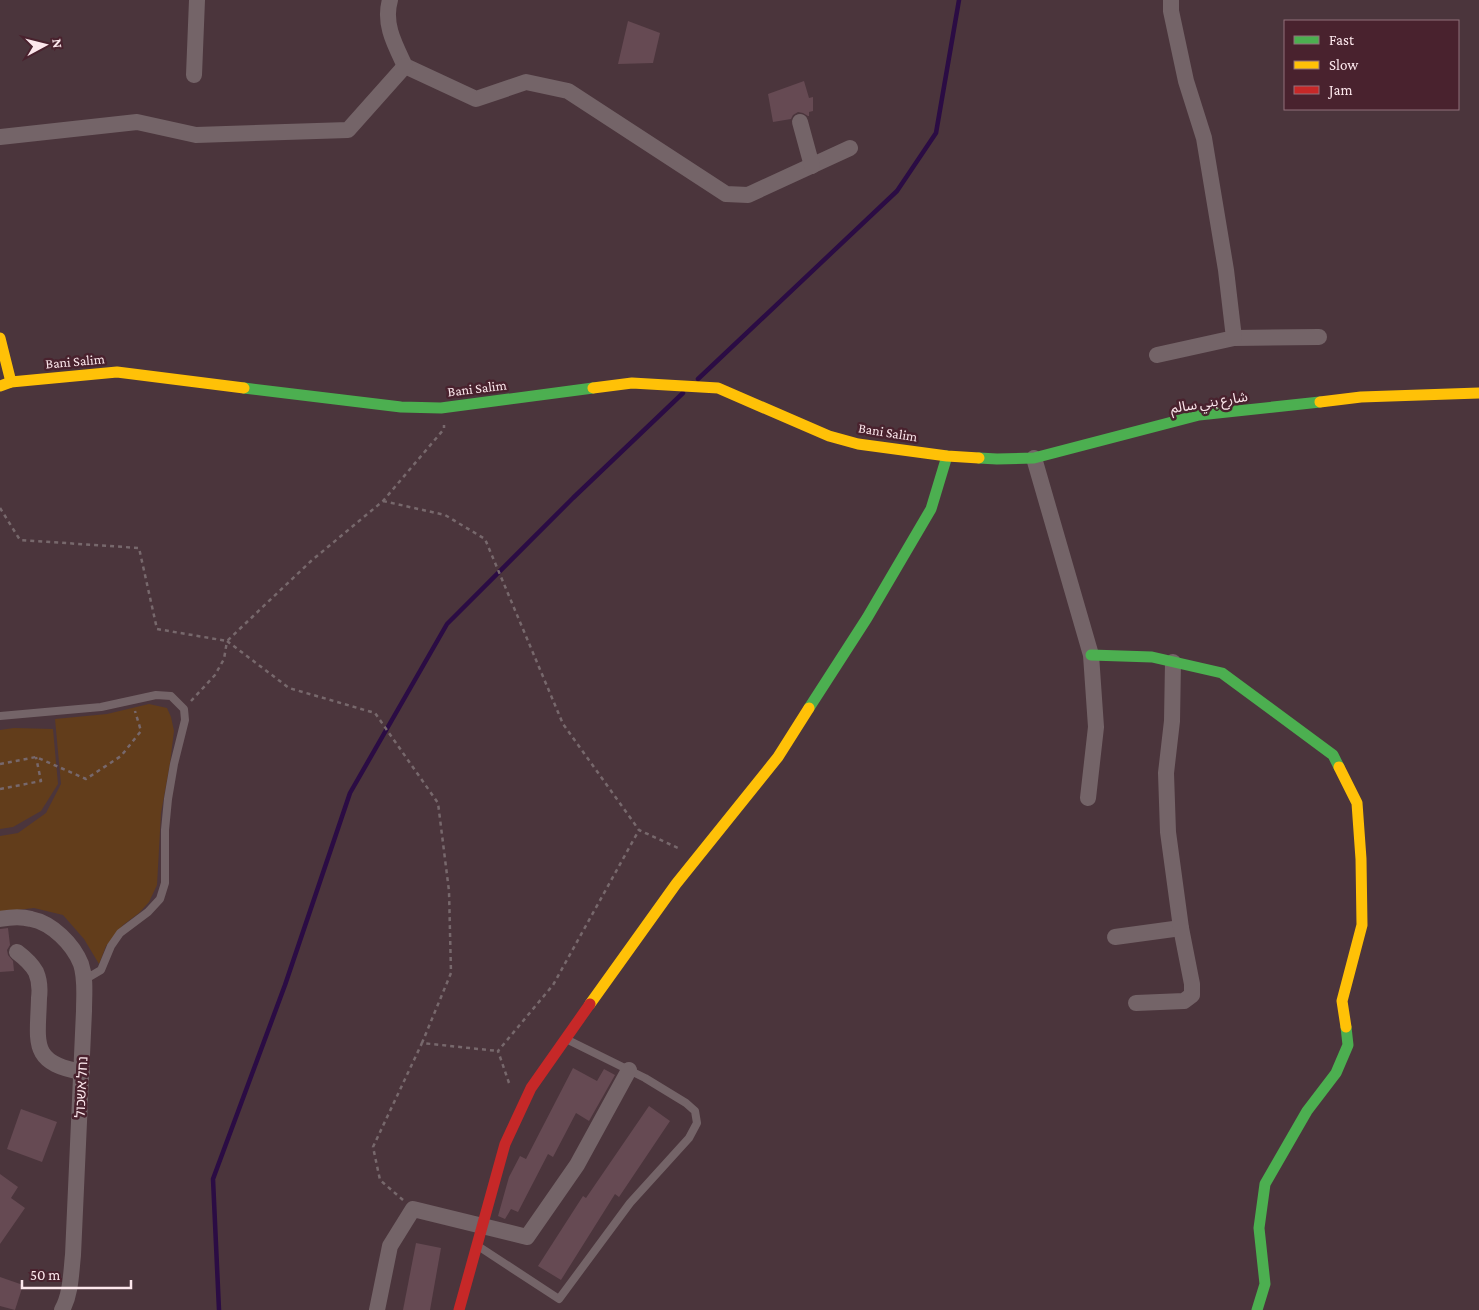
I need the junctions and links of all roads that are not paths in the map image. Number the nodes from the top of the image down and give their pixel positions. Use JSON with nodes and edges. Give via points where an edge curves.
{"nodes":[{"id":1,"x":198,"y":0,"type":"edge"},
{"id":2,"x":390,"y":0,"type":"edge"},
{"id":3,"x":1171,"y":0,"type":"edge"},
{"id":4,"x":405,"y":66,"type":"junction"},
{"id":5,"x":194,"y":75,"type":"dead end"},
{"id":6,"x":800,"y":122,"type":"dead end"},
{"id":7,"x":0,"y":137,"type":"edge"},
{"id":8,"x":850,"y":148,"type":"dead end"},
{"id":9,"x":812,"y":166,"type":"junction"},
{"id":10,"x":1319,"y":337,"type":"dead end"},
{"id":11,"x":0,"y":338,"type":"edge"},
{"id":12,"x":1234,"y":338,"type":"junction"},
{"id":13,"x":1157,"y":355,"type":"dead end"},
{"id":14,"x":11,"y":382,"type":"junction"},
{"id":15,"x":0,"y":386,"type":"edge"},
{"id":16,"x":1479,"y":392,"type":"edge"},
{"id":17,"x":948,"y":456,"type":"junction"},
{"id":18,"x":1034,"y":458,"type":"junction"},
{"id":19,"x":1091,"y":655,"type":"junction"},
{"id":20,"x":1173,"y":662,"type":"junction"},
{"id":21,"x":0,"y":716,"type":"edge"},
{"id":22,"x":1088,"y":798,"type":"dead end"},
{"id":23,"x":0,"y":918,"type":"edge"},
{"id":24,"x":1181,"y":928,"type":"junction"},
{"id":25,"x":1115,"y":937,"type":"dead end"},
{"id":26,"x":17,"y":952,"type":"dead end"},
{"id":27,"x":84,"y":980,"type":"junction"},
{"id":28,"x":1136,"y":1003,"type":"dead end"},
{"id":29,"x":566,"y":1039,"type":"junction"},
{"id":30,"x":629,"y":1070,"type":"junction"},
{"id":31,"x":82,"y":1072,"type":"junction"},
{"id":32,"x":482,"y":1226,"type":"junction"},
{"id":33,"x":477,"y":1245,"type":"junction"},
{"id":34,"x":68,"y":1308,"type":"edge"},
{"id":35,"x":377,"y":1310,"type":"edge"},
{"id":36,"x":460,"y":1310,"type":"edge"},
{"id":37,"x":1257,"y":1310,"type":"edge"}],
"edges":[{"from":1,"to":5,"type":"street"},
{"from":2,"to":4,"type":"street","via":[[390,33]]},
{"from":3,"to":12,"type":"street","via":[[1186,81],[1204,138]]},
{"from":4,"to":7,"type":"street","via":[[348,130],[196,135],[137,122]]},
{"from":4,"to":9,"type":"street","via":[[476,99],[526,82],[568,91],[726,194],[748,196]]},
{"from":6,"to":9,"type":"street"},
{"from":8,"to":9,"type":"street"},
{"from":10,"to":12,"type":"street"},
{"from":11,"to":14,"type":"street"},
{"from":12,"to":13,"type":"street"},
{"from":14,"to":15,"type":"street","name":"Bani Salim"},
{"from":14,"to":17,"type":"street","name":"Bani Salim","via":[[117,372],[401,407],[441,408],[632,383],[718,388],[829,436],[858,444]]},
{"from":16,"to":18,"type":"street","name":"شارع بني سالم","via":[[1361,397],[1199,416]]},
{"from":17,"to":18,"type":"street","name":"شارع بني سالم"},
{"from":17,"to":29,"type":"street","via":[[931,509],[867,618],[778,757],[676,884]]},
{"from":18,"to":19,"type":"street"},
{"from":19,"to":20,"type":"street","via":[[1152,657]]},
{"from":19,"to":22,"type":"street","via":[[1096,727]]},
{"from":20,"to":24,"type":"street","via":[[1172,721],[1166,774],[1168,832]]},
{"from":20,"to":37,"type":"street","via":[[1222,673],[1333,755],[1357,803],[1362,925],[1342,1001],[1348,1045],[1336,1073],[1307,1111],[1265,1184],[1259,1228],[1265,1284]]},
{"from":21,"to":27,"type":"lane","via":[[102,707],[156,694],[171,696],[184,709],[185,720],[168,799],[165,883],[160,899],[120,933],[100,970]]},
{"from":23,"to":27,"type":"street","name":"נחל אשכול","via":[[30,918],[53,930],[68,942],[81,965]]},
{"from":24,"to":25,"type":"street"},
{"from":24,"to":28,"type":"street","via":[[1192,995],[1184,1001]]},
{"from":26,"to":31,"type":"street","via":[[36,973],[40,988],[40,1050],[50,1062],[64,1069]]},
{"from":27,"to":31,"type":"street","name":"נחל אשכול"},
{"from":29,"to":30,"type":"lane"},
{"from":29,"to":32,"type":"street","via":[[531,1088],[505,1144]]},
{"from":30,"to":32,"type":"street","via":[[577,1165],[527,1237]]},
{"from":30,"to":33,"type":"lane","via":[[686,1103],[695,1111],[697,1123],[689,1138],[630,1203],[559,1299]]},
{"from":31,"to":34,"type":"street","name":"נחל אשכול"},
{"from":32,"to":33,"type":"street"},
{"from":32,"to":35,"type":"street","via":[[413,1209],[390,1246]]},
{"from":33,"to":36,"type":"street"}]}
